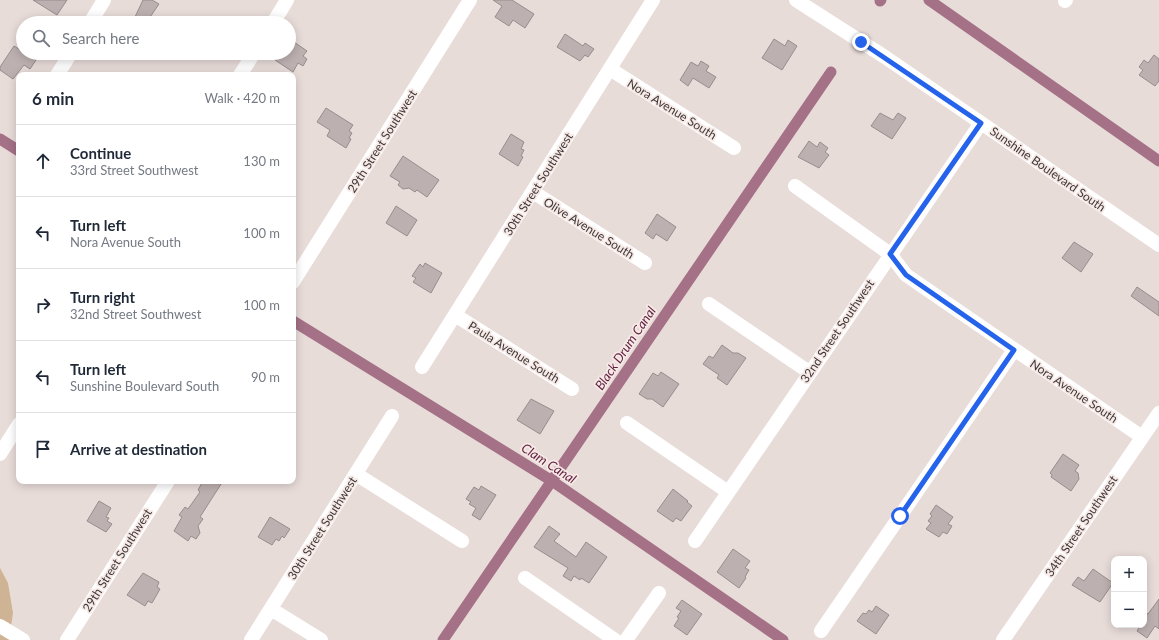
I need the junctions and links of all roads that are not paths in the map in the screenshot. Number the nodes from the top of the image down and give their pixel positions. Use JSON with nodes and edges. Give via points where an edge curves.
{"nodes":[{"id":1,"x":104,"y":0,"type":"edge"},
{"id":2,"x":287,"y":0,"type":"edge"},
{"id":3,"x":470,"y":0,"type":"edge"},
{"id":4,"x":653,"y":0,"type":"edge"},
{"id":5,"x":796,"y":0,"type":"edge"},
{"id":6,"x":94,"y":16,"type":"edge"},
{"id":7,"x":277,"y":16,"type":"edge"},
{"id":8,"x":67,"y":60,"type":"edge"},
{"id":9,"x":250,"y":60,"type":"edge"},
{"id":10,"x":610,"y":69,"type":"junction"},
{"id":11,"x":59,"y":72,"type":"edge"},
{"id":12,"x":242,"y":72,"type":"edge"},
{"id":13,"x":981,"y":123,"type":"junction"},
{"id":14,"x":734,"y":148,"type":"dead end"},
{"id":15,"x":795,"y":186,"type":"dead end"},
{"id":16,"x":533,"y":192,"type":"junction"},
{"id":17,"x":1159,"y":245,"type":"edge"},
{"id":18,"x":890,"y":254,"type":"junction"},
{"id":19,"x":645,"y":263,"type":"dead end"},
{"id":20,"x":296,"y":277,"type":"edge"},
{"id":21,"x":709,"y":304,"type":"dead end"},
{"id":22,"x":455,"y":315,"type":"junction"},
{"id":23,"x":1014,"y":350,"type":"junction"},
{"id":24,"x":422,"y":367,"type":"dead end"},
{"id":25,"x":809,"y":372,"type":"junction"},
{"id":26,"x":572,"y":389,"type":"dead end"},
{"id":27,"x":1159,"y":413,"type":"edge"},
{"id":28,"x":392,"y":416,"type":"dead end"},
{"id":29,"x":627,"y":423,"type":"dead end"},
{"id":30,"x":16,"y":429,"type":"edge"},
{"id":31,"x":1142,"y":437,"type":"junction"},
{"id":32,"x":0,"y":454,"type":"edge"},
{"id":33,"x":356,"y":474,"type":"junction"},
{"id":34,"x":166,"y":484,"type":"edge"},
{"id":35,"x":728,"y":492,"type":"junction"},
{"id":36,"x":462,"y":541,"type":"dead end"},
{"id":37,"x":695,"y":541,"type":"dead end"},
{"id":38,"x":525,"y":578,"type":"dead end"},
{"id":39,"x":659,"y":592,"type":"dead end"},
{"id":40,"x":271,"y":609,"type":"junction"},
{"id":41,"x":0,"y":626,"type":"edge"},
{"id":42,"x":821,"y":631,"type":"dead end"},
{"id":43,"x":22,"y":640,"type":"edge"},
{"id":44,"x":67,"y":640,"type":"edge"},
{"id":45,"x":251,"y":640,"type":"edge"},
{"id":46,"x":321,"y":640,"type":"edge"},
{"id":47,"x":615,"y":640,"type":"edge"},
{"id":48,"x":626,"y":640,"type":"edge"},
{"id":49,"x":1003,"y":640,"type":"edge"}],
"edges":[{"from":1,"to":6,"type":"street"},
{"from":2,"to":7,"type":"street"},
{"from":3,"to":20,"type":"street","name":"29th Street Southwest"},
{"from":4,"to":10,"type":"street","name":"30th Street Southwest"},
{"from":5,"to":13,"type":"street","name":"Sunshine Boulevard South"},
{"from":8,"to":11,"type":"street"},
{"from":9,"to":12,"type":"street"},
{"from":10,"to":14,"type":"street","name":"Nora Avenue South"},
{"from":10,"to":16,"type":"street","name":"30th Street Southwest"},
{"from":13,"to":17,"type":"street","name":"Sunshine Boulevard South"},
{"from":13,"to":18,"type":"street","name":"32nd Street Southwest"},
{"from":15,"to":18,"type":"street","name":"Nora Avenue South"},
{"from":16,"to":19,"type":"street","name":"Olive Avenue South"},
{"from":16,"to":22,"type":"street","name":"30th Street Southwest"},
{"from":18,"to":23,"type":"street","name":"Nora Avenue South","via":[[906,275]]},
{"from":18,"to":25,"type":"street","name":"32nd Street Southwest"},
{"from":21,"to":25,"type":"street"},
{"from":22,"to":24,"type":"street","name":"30th Street Southwest"},
{"from":22,"to":26,"type":"street","name":"Paula Avenue South"},
{"from":23,"to":31,"type":"street","name":"Nora Avenue South"},
{"from":23,"to":42,"type":"street"},
{"from":25,"to":35,"type":"street","name":"32nd Street Southwest"},
{"from":27,"to":31,"type":"street","name":"34th Street Southwest"},
{"from":28,"to":33,"type":"street","name":"30th Street Southwest"},
{"from":29,"to":35,"type":"street"},
{"from":30,"to":32,"type":"street"},
{"from":31,"to":49,"type":"street","name":"34th Street Southwest"},
{"from":33,"to":36,"type":"street"},
{"from":33,"to":40,"type":"street","name":"30th Street Southwest"},
{"from":34,"to":44,"type":"street","name":"29th Street Southwest"},
{"from":35,"to":37,"type":"street","name":"32nd Street Southwest"},
{"from":38,"to":47,"type":"street"},
{"from":39,"to":48,"type":"street"},
{"from":40,"to":45,"type":"street","name":"30th Street Southwest"},
{"from":40,"to":46,"type":"street"},
{"from":41,"to":43,"type":"street"}]}
